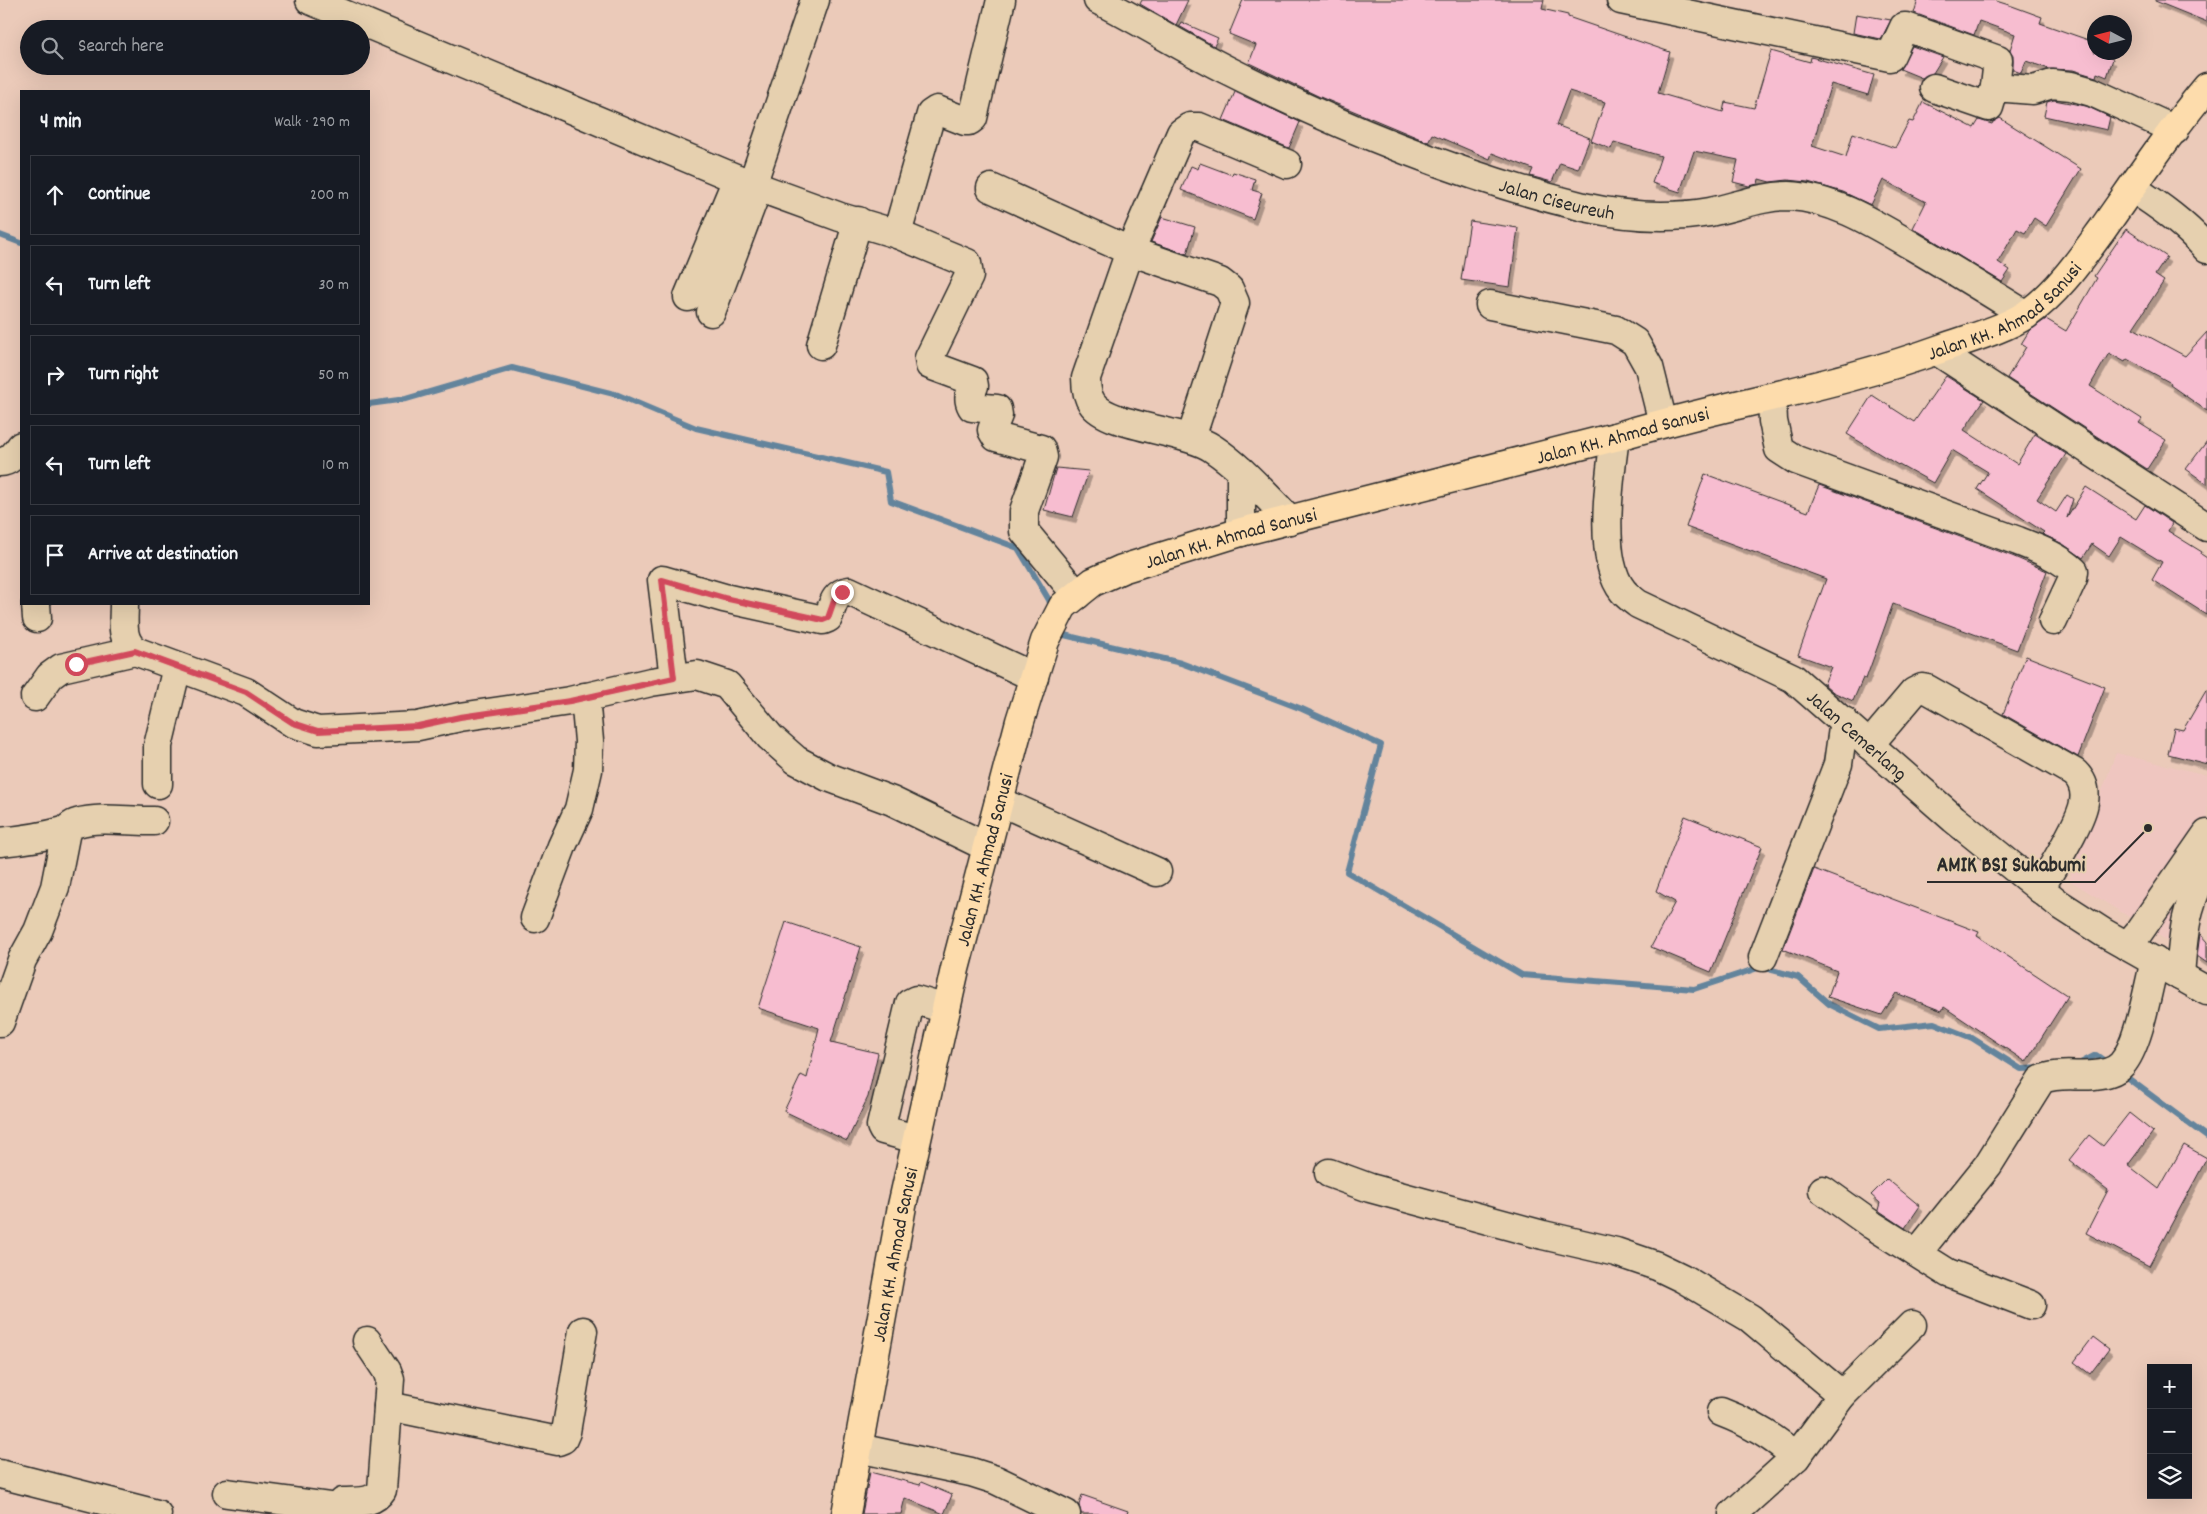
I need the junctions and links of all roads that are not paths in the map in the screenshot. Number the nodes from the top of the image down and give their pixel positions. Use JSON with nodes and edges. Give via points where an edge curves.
{"nodes":[{"id":1,"x":310,"y":0,"type":"edge"},
{"id":2,"x":815,"y":0,"type":"edge"},
{"id":3,"x":1002,"y":0,"type":"edge"},
{"id":4,"x":1098,"y":0,"type":"edge"},
{"id":5,"x":1621,"y":0,"type":"edge"},
{"id":6,"x":358,"y":20,"type":"edge"},
{"id":7,"x":370,"y":25,"type":"edge"},
{"id":8,"x":1995,"y":86,"type":"junction"},
{"id":9,"x":2207,"y":87,"type":"edge"},
{"id":10,"x":1934,"y":88,"type":"dead end"},
{"id":11,"x":2174,"y":130,"type":"junction"},
{"id":12,"x":1287,"y":164,"type":"dead end"},
{"id":13,"x":749,"y":183,"type":"junction"},
{"id":14,"x":991,"y":188,"type":"dead end"},
{"id":15,"x":2132,"y":188,"type":"junction"},
{"id":16,"x":858,"y":221,"type":"junction"},
{"id":17,"x":897,"y":234,"type":"junction"},
{"id":18,"x":2207,"y":249,"type":"edge"},
{"id":19,"x":1130,"y":251,"type":"junction"},
{"id":20,"x":688,"y":297,"type":"dead end"},
{"id":21,"x":1490,"y":305,"type":"dead end"},
{"id":22,"x":711,"y":312,"type":"dead end"},
{"id":23,"x":2026,"y":314,"type":"junction"},
{"id":24,"x":820,"y":345,"type":"dead end"},
{"id":25,"x":1937,"y":350,"type":"junction"},
{"id":26,"x":1772,"y":398,"type":"junction"},
{"id":27,"x":1663,"y":423,"type":"junction"},
{"id":28,"x":1616,"y":437,"type":"junction"},
{"id":29,"x":1191,"y":438,"type":"junction"},
{"id":30,"x":20,"y":447,"type":"edge"},
{"id":31,"x":0,"y":462,"type":"edge"},
{"id":32,"x":1241,"y":471,"type":"junction"},
{"id":33,"x":1290,"y":520,"type":"junction"},
{"id":34,"x":2207,"y":527,"type":"edge"},
{"id":35,"x":1241,"y":532,"type":"junction"},
{"id":36,"x":1070,"y":601,"type":"junction"},
{"id":37,"x":124,"y":605,"type":"edge"},
{"id":38,"x":2052,"y":620,"type":"dead end"},
{"id":39,"x":135,"y":651,"type":"junction"},
{"id":40,"x":176,"y":667,"type":"junction"},
{"id":41,"x":1034,"y":677,"type":"junction"},
{"id":42,"x":674,"y":678,"type":"junction"},
{"id":43,"x":36,"y":697,"type":"dead end"},
{"id":44,"x":585,"y":697,"type":"junction"},
{"id":45,"x":1844,"y":721,"type":"junction"},
{"id":46,"x":1869,"y":745,"type":"junction"},
{"id":47,"x":158,"y":784,"type":"dead end"},
{"id":48,"x":999,"y":801,"type":"junction"},
{"id":49,"x":154,"y":821,"type":"dead end"},
{"id":50,"x":66,"y":830,"type":"junction"},
{"id":51,"x":2207,"y":834,"type":"edge"},
{"id":52,"x":0,"y":842,"type":"edge"},
{"id":53,"x":987,"y":847,"type":"junction"},
{"id":54,"x":2207,"y":869,"type":"edge"},
{"id":55,"x":1157,"y":872,"type":"dead end"},
{"id":56,"x":2040,"y":889,"type":"junction"},
{"id":57,"x":535,"y":918,"type":"dead end"},
{"id":58,"x":2127,"y":946,"type":"junction"},
{"id":59,"x":1763,"y":957,"type":"dead end"},
{"id":60,"x":2155,"y":961,"type":"junction"},
{"id":61,"x":2180,"y":976,"type":"junction"},
{"id":62,"x":2207,"y":991,"type":"edge"},
{"id":63,"x":946,"y":1009,"type":"junction"},
{"id":64,"x":0,"y":1022,"type":"edge"},
{"id":65,"x":916,"y":1139,"type":"junction"},
{"id":66,"x":1329,"y":1173,"type":"dead end"},
{"id":67,"x":1822,"y":1190,"type":"dead end"},
{"id":68,"x":1917,"y":1253,"type":"junction"},
{"id":69,"x":2031,"y":1306,"type":"dead end"},
{"id":70,"x":1912,"y":1325,"type":"dead end"},
{"id":71,"x":583,"y":1331,"type":"dead end"},
{"id":72,"x":367,"y":1341,"type":"dead end"},
{"id":73,"x":1842,"y":1395,"type":"junction"},
{"id":74,"x":388,"y":1406,"type":"junction"},
{"id":75,"x":1721,"y":1412,"type":"dead end"},
{"id":76,"x":858,"y":1448,"type":"junction"},
{"id":77,"x":1796,"y":1457,"type":"junction"},
{"id":78,"x":0,"y":1474,"type":"edge"},
{"id":79,"x":227,"y":1493,"type":"dead end"},
{"id":80,"x":337,"y":1511,"type":"edge"},
{"id":81,"x":157,"y":1514,"type":"edge"},
{"id":82,"x":846,"y":1514,"type":"edge"},
{"id":83,"x":1066,"y":1514,"type":"edge"},
{"id":84,"x":1733,"y":1514,"type":"edge"}],
"edges":[{"from":1,"to":6,"type":"street"},
{"from":2,"to":13,"type":"street"},
{"from":3,"to":17,"type":"street","via":[[973,118],[965,121],[938,110],[931,114]]},
{"from":4,"to":23,"type":"street","name":"Jalan Ciseureuh","via":[[1273,93],[1449,166],[1586,207],[1644,215],[1694,214],[1772,197],[1811,199],[1868,220]]},
{"from":5,"to":8,"type":"street","via":[[1890,58],[1906,26],[1998,60]]},
{"from":7,"to":13,"type":"street"},
{"from":8,"to":10,"type":"street","via":[[1989,107]]},
{"from":8,"to":11,"type":"street","via":[[2033,90],[2052,84],[2071,86],[2092,92]]},
{"from":9,"to":11,"type":"highway","name":"Jalan KH. Ahmad Sanusi"},
{"from":11,"to":15,"type":"highway","name":"Jalan KH. Ahmad Sanusi"},
{"from":12,"to":19,"type":"street","via":[[1199,127],[1190,127],[1181,133],[1174,146]]},
{"from":13,"to":16,"type":"street"},
{"from":13,"to":20,"type":"street"},
{"from":13,"to":22,"type":"street"},
{"from":14,"to":19,"type":"street"},
{"from":15,"to":18,"type":"street","via":[[2190,229]]},
{"from":15,"to":23,"type":"highway","name":"Jalan KH. Ahmad Sanusi","via":[[2084,254],[2057,286]]},
{"from":16,"to":17,"type":"street"},
{"from":16,"to":24,"type":"street"},
{"from":17,"to":36,"type":"street","via":[[967,263],[969,276],[929,358],[930,365],[973,381],[969,402],[972,407],[997,410],[992,430],[996,438],[1041,449],[1043,457],[1024,511],[1024,531]]},
{"from":19,"to":29,"type":"street","via":[[1220,282],[1229,289],[1235,303]]},
{"from":19,"to":29,"type":"street","via":[[1086,378],[1088,396],[1096,409],[1106,414]]},
{"from":21,"to":27,"type":"street","via":[[1616,330],[1635,342],[1649,367]]},
{"from":23,"to":25,"type":"highway","name":"Jalan KH. Ahmad Sanusi"},
{"from":25,"to":26,"type":"highway","name":"Jalan KH. Ahmad Sanusi","via":[[1896,365]]},
{"from":25,"to":34,"type":"street"},
{"from":26,"to":27,"type":"highway","name":"Jalan KH. Ahmad Sanusi"},
{"from":26,"to":38,"type":"street","via":[[1779,450],[1796,460],[2018,541],[2065,562],[2074,571],[2073,578]]},
{"from":27,"to":28,"type":"highway","name":"Jalan KH. Ahmad Sanusi"},
{"from":28,"to":33,"type":"highway","name":"Jalan KH. Ahmad Sanusi"},
{"from":28,"to":45,"type":"street","name":"Jalan Cemerlang","via":[[1609,478],[1608,544],[1612,570],[1622,590],[1638,604],[1793,678]]},
{"from":29,"to":32,"type":"street","via":[[1211,447]]},
{"from":30,"to":31,"type":"street","via":[[6,462]]},
{"from":32,"to":33,"type":"street"},
{"from":32,"to":35,"type":"street"},
{"from":33,"to":35,"type":"highway","name":"Jalan KH. Ahmad Sanusi"},
{"from":35,"to":36,"type":"highway","name":"Jalan KH. Ahmad Sanusi","via":[[1122,569],[1093,582]]},
{"from":36,"to":41,"type":"highway","name":"Jalan KH. Ahmad Sanusi","via":[[1045,641]]},
{"from":37,"to":39,"type":"street","via":[[124,637]]},
{"from":39,"to":40,"type":"street"},
{"from":39,"to":43,"type":"street","via":[[61,668],[50,676]]},
{"from":40,"to":44,"type":"street","via":[[246,692],[293,723],[318,731],[418,726]]},
{"from":40,"to":47,"type":"street","via":[[158,746]]},
{"from":41,"to":42,"type":"street","via":[[849,591],[835,598],[828,618],[823,620],[724,598],[662,580]]},
{"from":41,"to":48,"type":"highway","name":"Jalan KH. Ahmad Sanusi"},
{"from":42,"to":44,"type":"street"},
{"from":42,"to":53,"type":"street","via":[[697,675],[727,685],[770,737],[796,760]]},
{"from":44,"to":57,"type":"street","via":[[588,770],[579,809]]},
{"from":45,"to":46,"type":"street","name":"Jalan Cemerlang"},
{"from":45,"to":59,"type":"street","via":[[1838,764]]},
{"from":46,"to":56,"type":"street","name":"Jalan Cemerlang"},
{"from":46,"to":56,"type":"street","via":[[1914,692],[1922,688],[2075,773],[2084,790],[2082,812]]},
{"from":48,"to":53,"type":"highway","name":"Jalan KH. Ahmad Sanusi"},
{"from":48,"to":55,"type":"street"},
{"from":49,"to":50,"type":"street","via":[[93,820],[76,823]]},
{"from":50,"to":52,"type":"street","via":[[41,838]]},
{"from":50,"to":64,"type":"street","via":[[55,887],[38,931],[22,960]]},
{"from":51,"to":58,"type":"street"},
{"from":53,"to":63,"type":"highway","name":"Jalan KH. Ahmad Sanusi"},
{"from":54,"to":61,"type":"street","via":[[2184,924]]},
{"from":56,"to":58,"type":"street","name":"Jalan Cemerlang"},
{"from":58,"to":60,"type":"street","name":"Jalan Cemerlang"},
{"from":60,"to":61,"type":"street","name":"Jalan Cemerlang"},
{"from":60,"to":68,"type":"street","via":[[2137,1031],[2122,1065],[2105,1074],[2053,1076],[2041,1080],[1988,1165]]},
{"from":61,"to":62,"type":"street","name":"Jalan Cemerlang"},
{"from":63,"to":65,"type":"highway","name":"Jalan KH. Ahmad Sanusi"},
{"from":63,"to":65,"type":"street","via":[[916,1000],[910,1003],[881,1126],[883,1130]]},
{"from":65,"to":76,"type":"highway","name":"Jalan KH. Ahmad Sanusi"},
{"from":66,"to":73,"type":"street","via":[[1370,1188],[1616,1252],[1657,1266],[1750,1318]]},
{"from":67,"to":68,"type":"street"},
{"from":68,"to":69,"type":"street","via":[[1948,1273]]},
{"from":70,"to":73,"type":"street"},
{"from":71,"to":74,"type":"street","via":[[566,1432],[558,1441]]},
{"from":72,"to":74,"type":"street","via":[[389,1375]]},
{"from":73,"to":77,"type":"street"},
{"from":74,"to":80,"type":"street","via":[[382,1490],[377,1498],[369,1501],[343,1502]]},
{"from":75,"to":77,"type":"street","via":[[1747,1421],[1777,1439]]},
{"from":76,"to":82,"type":"highway","name":"Jalan KH. Ahmad Sanusi"},
{"from":76,"to":83,"type":"street","via":[[971,1472],[996,1480]]},
{"from":77,"to":84,"type":"street"},
{"from":78,"to":81,"type":"street"},
{"from":79,"to":80,"type":"street"}]}
